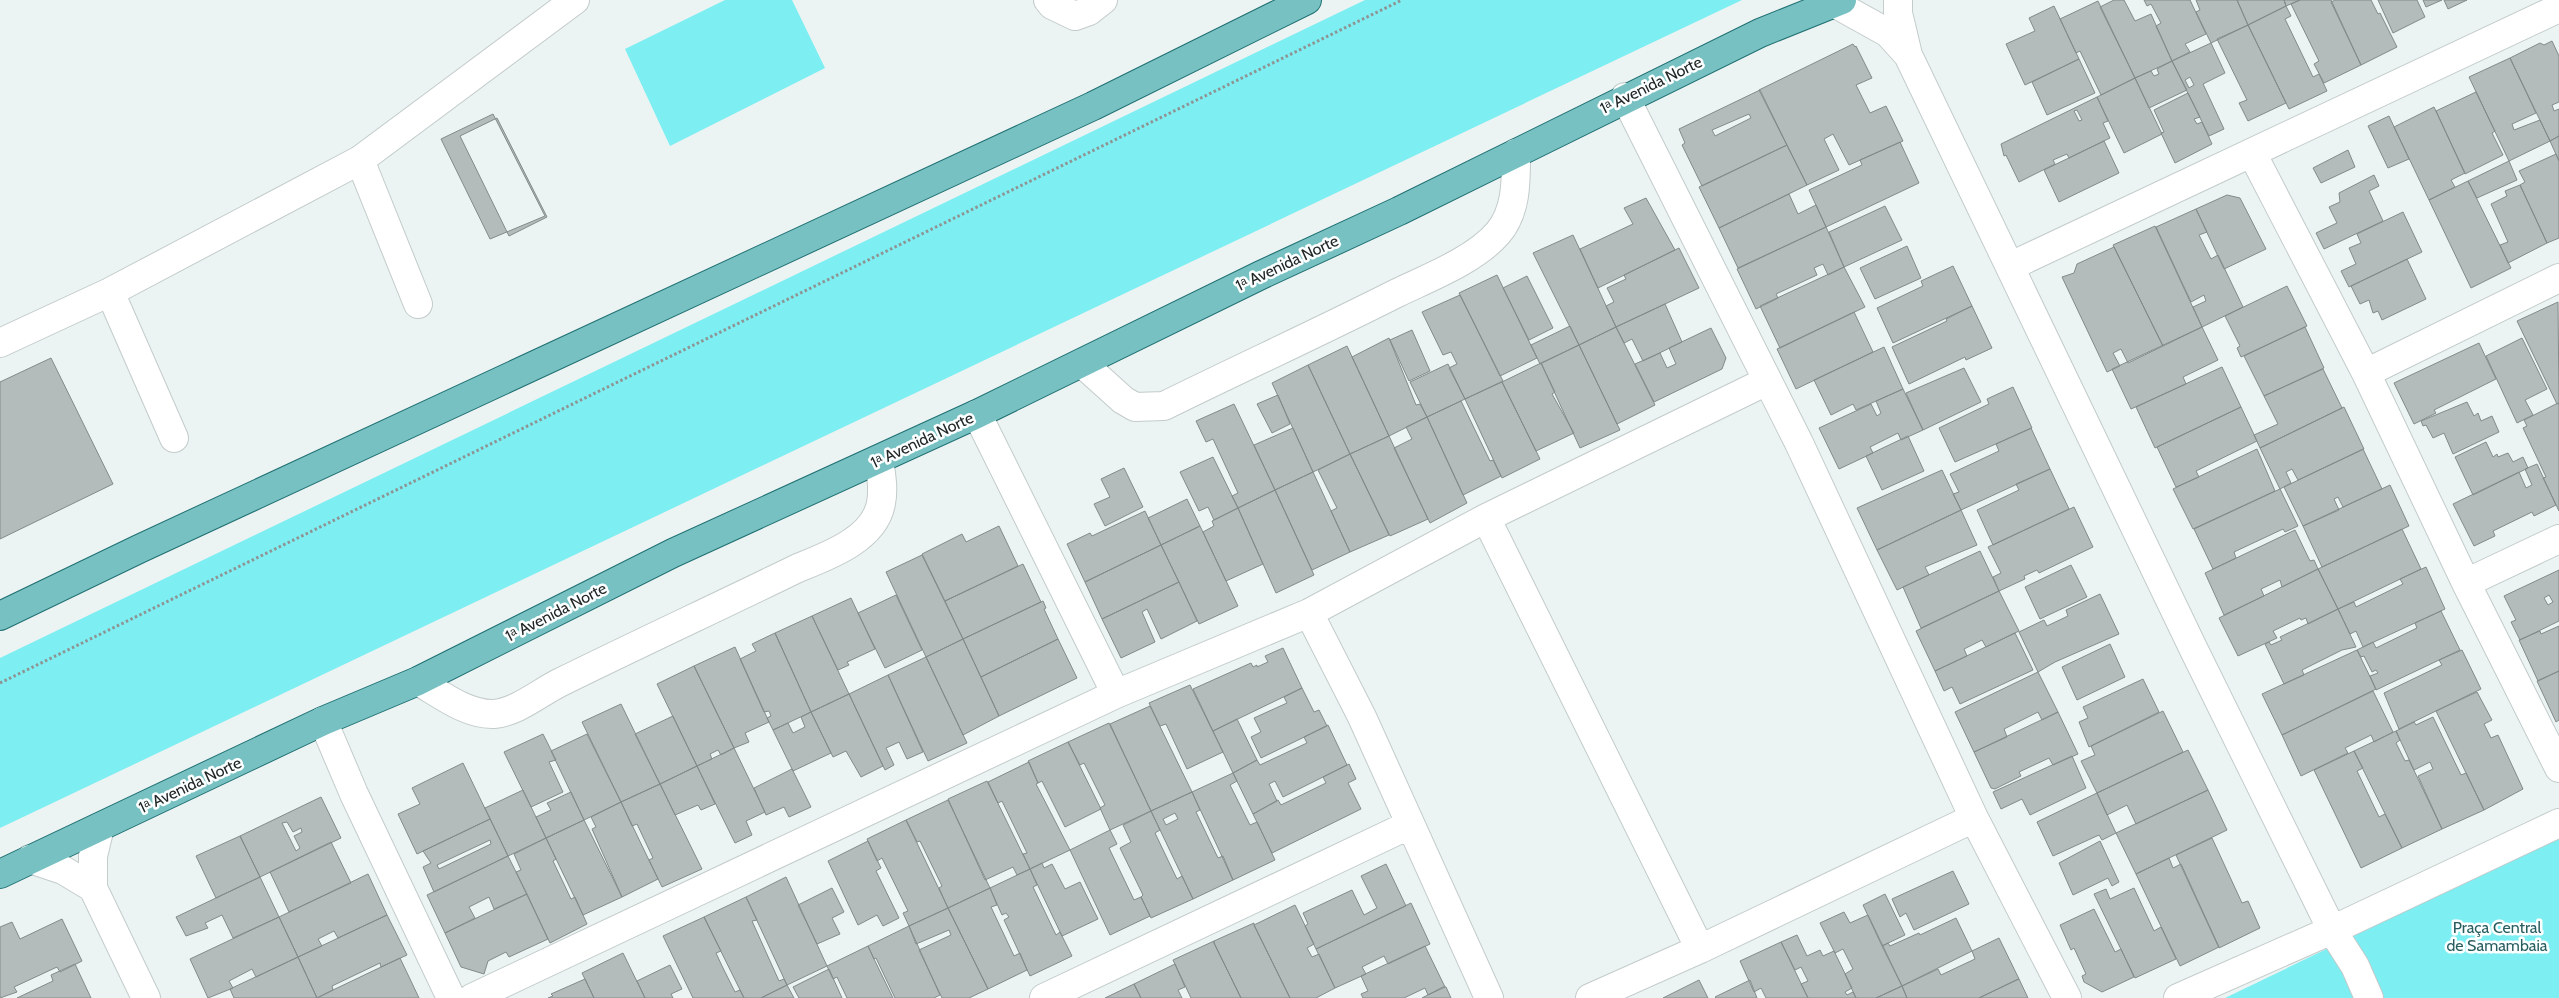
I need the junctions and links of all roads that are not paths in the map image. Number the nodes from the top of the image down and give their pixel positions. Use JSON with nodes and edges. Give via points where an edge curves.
{"nodes":[{"id":1,"x":575,"y":0,"type":"edge"},
{"id":2,"x":1048,"y":0,"type":"edge"},
{"id":3,"x":1103,"y":0,"type":"edge"},
{"id":4,"x":1307,"y":0,"type":"edge"},
{"id":5,"x":1898,"y":0,"type":"edge"},
{"id":6,"x":1838,"y":2,"type":"edge"},
{"id":7,"x":2559,"y":8,"type":"edge"},
{"id":8,"x":1908,"y":55,"type":"junction"},
{"id":9,"x":1625,"y":97,"type":"junction"},
{"id":10,"x":1516,"y":153,"type":"junction"},
{"id":11,"x":2252,"y":153,"type":"junction"},
{"id":12,"x":360,"y":160,"type":"junction"},
{"id":13,"x":2011,"y":266,"type":"junction"},
{"id":14,"x":2559,"y":278,"type":"edge"},
{"id":15,"x":110,"y":292,"type":"junction"},
{"id":16,"x":418,"y":304,"type":"dead end"},
{"id":17,"x":0,"y":343,"type":"edge"},
{"id":18,"x":1082,"y":363,"type":"junction"},
{"id":19,"x":2366,"y":372,"type":"junction"},
{"id":20,"x":1767,"y":381,"type":"junction"},
{"id":21,"x":977,"y":414,"type":"junction"},
{"id":22,"x":174,"y":438,"type":"dead end"},
{"id":23,"x":879,"y":460,"type":"junction"},
{"id":24,"x":1486,"y":518,"type":"junction"},
{"id":25,"x":2559,"y":539,"type":"edge"},
{"id":26,"x":2466,"y":583,"type":"junction"},
{"id":27,"x":1309,"y":613,"type":"junction"},
{"id":28,"x":0,"y":616,"type":"edge"},
{"id":29,"x":418,"y":681,"type":"junction"},
{"id":30,"x":1116,"y":694,"type":"junction"},
{"id":31,"x":323,"y":721,"type":"junction"},
{"id":32,"x":2559,"y":768,"type":"edge"},
{"id":33,"x":1974,"y":818,"type":"junction"},
{"id":34,"x":2559,"y":823,"type":"edge"},
{"id":35,"x":1409,"y":825,"type":"junction"},
{"id":36,"x":100,"y":827,"type":"junction"},
{"id":37,"x":30,"y":860,"type":"junction"},
{"id":38,"x":0,"y":874,"type":"edge"},
{"id":39,"x":93,"y":888,"type":"junction"},
{"id":40,"x":2332,"y":930,"type":"junction"},
{"id":41,"x":1700,"y":949,"type":"junction"},
{"id":42,"x":146,"y":998,"type":"edge"},
{"id":43,"x":451,"y":998,"type":"edge"},
{"id":44,"x":472,"y":998,"type":"edge"},
{"id":45,"x":1044,"y":998,"type":"edge"},
{"id":46,"x":1489,"y":998,"type":"edge"},
{"id":47,"x":1590,"y":998,"type":"edge"},
{"id":48,"x":2068,"y":998,"type":"edge"},
{"id":49,"x":2178,"y":998,"type":"edge"},
{"id":50,"x":2369,"y":998,"type":"edge"}],
"edges":[{"from":1,"to":12,"type":"street"},
{"from":2,"to":3,"type":"street","via":[[1076,16]]},
{"from":4,"to":28,"type":"main road","via":[[1084,111]]},
{"from":5,"to":8,"type":"street"},
{"from":6,"to":8,"type":"street","via":[[1888,33]]},
{"from":6,"to":9,"type":"main road","name":"1ᵃ Avenida Norte","via":[[1760,33]]},
{"from":7,"to":11,"type":"street"},
{"from":8,"to":13,"type":"street"},
{"from":9,"to":10,"type":"main road","name":"1ᵃ Avenida Norte"},
{"from":9,"to":20,"type":"street"},
{"from":10,"to":18,"type":"main road","name":"1ᵃ Avenida Norte"},
{"from":10,"to":18,"type":"street","via":[[1516,186],[1510,214],[1498,233],[1454,265],[1164,406],[1135,407]]},
{"from":11,"to":13,"type":"street"},
{"from":11,"to":19,"type":"street"},
{"from":12,"to":15,"type":"street"},
{"from":12,"to":16,"type":"street"},
{"from":13,"to":40,"type":"street"},
{"from":14,"to":19,"type":"street"},
{"from":15,"to":17,"type":"street"},
{"from":15,"to":22,"type":"street"},
{"from":18,"to":21,"type":"main road","name":"1ᵃ Avenida Norte"},
{"from":19,"to":26,"type":"street"},
{"from":20,"to":24,"type":"street"},
{"from":20,"to":33,"type":"street","via":[[1800,443]]},
{"from":21,"to":23,"type":"main road","name":"1ᵃ Avenida Norte"},
{"from":21,"to":30,"type":"street"},
{"from":23,"to":29,"type":"main road","name":"1ᵃ Avenida Norte","via":[[673,553]]},
{"from":23,"to":29,"type":"street","via":[[883,485],[881,505],[874,521],[862,534],[832,554],[557,684],[510,710],[494,714],[478,712]]},
{"from":24,"to":27,"type":"street"},
{"from":24,"to":41,"type":"street"},
{"from":25,"to":26,"type":"street"},
{"from":26,"to":32,"type":"street"},
{"from":27,"to":30,"type":"street"},
{"from":27,"to":35,"type":"street","via":[[1362,717]]},
{"from":29,"to":31,"type":"main road","name":"1ᵃ Avenida Norte"},
{"from":30,"to":44,"type":"street"},
{"from":31,"to":36,"type":"main road","name":"1ᵃ Avenida Norte"},
{"from":31,"to":43,"type":"street"},
{"from":33,"to":41,"type":"street"},
{"from":33,"to":48,"type":"street"},
{"from":34,"to":40,"type":"street"},
{"from":35,"to":45,"type":"street"},
{"from":35,"to":46,"type":"street"},
{"from":36,"to":37,"type":"main road","name":"1ᵃ Avenida Norte"},
{"from":36,"to":39,"type":"street","via":[[93,856]]},
{"from":37,"to":38,"type":"main road","name":"1ᵃ Avenida Norte"},
{"from":37,"to":39,"type":"street","via":[[63,870]]},
{"from":39,"to":42,"type":"street"},
{"from":40,"to":49,"type":"street"},
{"from":40,"to":50,"type":"street","via":[[2355,966]]},
{"from":41,"to":47,"type":"street"}]}
